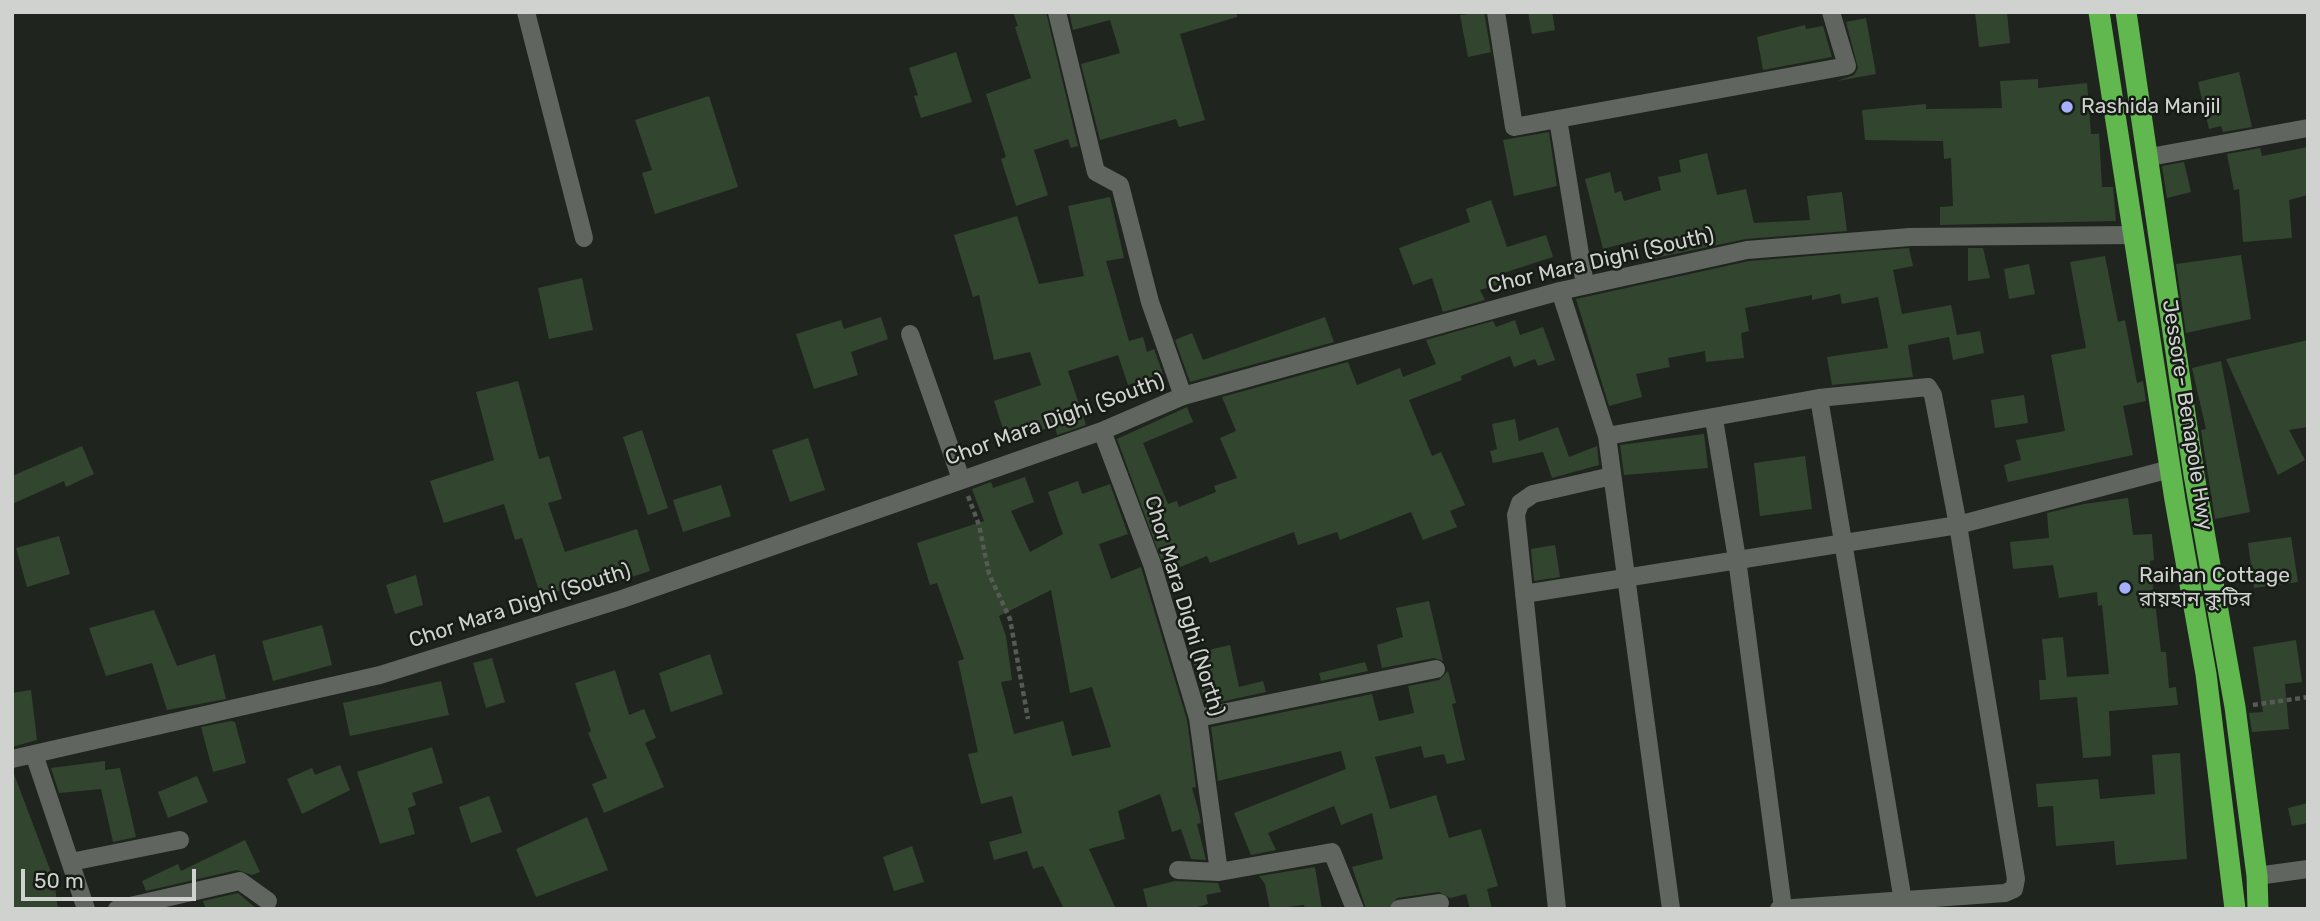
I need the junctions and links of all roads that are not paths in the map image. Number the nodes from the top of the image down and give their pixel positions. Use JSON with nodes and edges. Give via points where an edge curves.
{"nodes":[{"id":1,"x":526,"y":12,"type":"edge"},
{"id":2,"x":1057,"y":12,"type":"edge"},
{"id":3,"x":1496,"y":12,"type":"edge"},
{"id":4,"x":1831,"y":12,"type":"edge"},
{"id":5,"x":2099,"y":12,"type":"edge"},
{"id":6,"x":2126,"y":12,"type":"edge"},
{"id":7,"x":1558,"y":119,"type":"junction"},
{"id":8,"x":2308,"y":128,"type":"edge"},
{"id":9,"x":2150,"y":157,"type":"junction"},
{"id":10,"x":2134,"y":235,"type":"junction"},
{"id":11,"x":584,"y":238,"type":"dead end"},
{"id":12,"x":1585,"y":285,"type":"junction"},
{"id":13,"x":1560,"y":291,"type":"junction"},
{"id":14,"x":909,"y":334,"type":"dead end"},
{"id":15,"x":1183,"y":396,"type":"junction"},
{"id":16,"x":1819,"y":398,"type":"junction"},
{"id":17,"x":1714,"y":419,"type":"junction"},
{"id":18,"x":1102,"y":431,"type":"junction"},
{"id":19,"x":1607,"y":436,"type":"junction"},
{"id":20,"x":2170,"y":469,"type":"junction"},
{"id":21,"x":1612,"y":476,"type":"junction"},
{"id":22,"x":961,"y":479,"type":"junction"},
{"id":23,"x":1958,"y":525,"type":"junction"},
{"id":24,"x":1844,"y":544,"type":"junction"},
{"id":25,"x":1737,"y":559,"type":"junction"},
{"id":26,"x":1625,"y":579,"type":"junction"},
{"id":27,"x":1524,"y":594,"type":"junction"},
{"id":28,"x":1436,"y":668,"type":"dead end"},
{"id":29,"x":1198,"y":718,"type":"junction"},
{"id":30,"x":34,"y":754,"type":"junction"},
{"id":31,"x":12,"y":760,"type":"edge"},
{"id":32,"x":180,"y":840,"type":"dead end"},
{"id":33,"x":71,"y":862,"type":"junction"},
{"id":34,"x":2308,"y":869,"type":"edge"},
{"id":35,"x":1178,"y":870,"type":"dead end"},
{"id":36,"x":1219,"y":872,"type":"junction"},
{"id":37,"x":2257,"y":876,"type":"junction"},
{"id":38,"x":268,"y":901,"type":"dead end"},
{"id":39,"x":1903,"y":901,"type":"junction"},
{"id":40,"x":1440,"y":903,"type":"dead end"},
{"id":41,"x":1781,"y":908,"type":"edge"},
{"id":42,"x":86,"y":909,"type":"edge"},
{"id":43,"x":117,"y":909,"type":"edge"},
{"id":44,"x":1355,"y":909,"type":"edge"},
{"id":45,"x":1399,"y":909,"type":"edge"},
{"id":46,"x":1557,"y":909,"type":"edge"},
{"id":47,"x":1671,"y":909,"type":"edge"},
{"id":48,"x":2235,"y":909,"type":"edge"},
{"id":49,"x":2258,"y":909,"type":"edge"}],
"edges":[{"from":1,"to":11,"type":"street"},
{"from":2,"to":15,"type":"street","via":[[1096,172],[1120,185],[1150,302]]},
{"from":3,"to":7,"type":"street","via":[[1514,127]]},
{"from":4,"to":7,"type":"street","via":[[1847,66]]},
{"from":5,"to":10,"type":"highway","name":"Jessore- Benapole Hwy"},
{"from":6,"to":9,"type":"highway","name":"Jessore- Benapole Hwy"},
{"from":7,"to":12,"type":"street"},
{"from":8,"to":9,"type":"street"},
{"from":9,"to":37,"type":"highway","name":"Jessore- Benapole Hwy"},
{"from":10,"to":12,"type":"street","name":"Chor Mara Dighi (South)","via":[[1910,237],[1747,250]]},
{"from":10,"to":20,"type":"highway","name":"Jessore- Benapole Hwy"},
{"from":12,"to":13,"type":"street","name":"Chor Mara Dighi (South)"},
{"from":13,"to":15,"type":"street","name":"Chor Mara Dighi (South)"},
{"from":13,"to":19,"type":"street"},
{"from":14,"to":22,"type":"street"},
{"from":15,"to":18,"type":"street","name":"Chor Mara Dighi (South)"},
{"from":16,"to":17,"type":"street"},
{"from":16,"to":23,"type":"street","via":[[1928,387]]},
{"from":16,"to":24,"type":"street"},
{"from":17,"to":19,"type":"street"},
{"from":17,"to":25,"type":"street"},
{"from":18,"to":22,"type":"street","name":"Chor Mara Dighi (South)"},
{"from":18,"to":29,"type":"street","name":"Chor Mara Dighi (North)","via":[[1152,564]]},
{"from":19,"to":21,"type":"street"},
{"from":20,"to":23,"type":"street"},
{"from":20,"to":48,"type":"highway","name":"Jessore- Benapole Hwy","via":[[2206,674]]},
{"from":21,"to":26,"type":"street"},
{"from":21,"to":27,"type":"street","via":[[1533,494],[1520,503],[1516,515]]},
{"from":22,"to":30,"type":"street","name":"Chor Mara Dighi (South)","via":[[622,599],[380,675]]},
{"from":23,"to":24,"type":"street"},
{"from":23,"to":39,"type":"street","via":[[2014,866],[2014,890]]},
{"from":24,"to":25,"type":"street"},
{"from":24,"to":39,"type":"street"},
{"from":25,"to":26,"type":"street"},
{"from":25,"to":41,"type":"street"},
{"from":26,"to":27,"type":"street"},
{"from":26,"to":47,"type":"street"},
{"from":27,"to":46,"type":"street"},
{"from":28,"to":29,"type":"street"},
{"from":29,"to":36,"type":"street","name":"Chor Mara Dighi (North)"},
{"from":30,"to":31,"type":"street","name":"Chor Mara Dighi (South)"},
{"from":30,"to":33,"type":"street"},
{"from":32,"to":33,"type":"street"},
{"from":33,"to":42,"type":"street"},
{"from":34,"to":37,"type":"street"},
{"from":35,"to":36,"type":"street"},
{"from":36,"to":44,"type":"street","via":[[1332,852]]},
{"from":37,"to":49,"type":"highway","name":"Jessore- Benapole Hwy"},
{"from":38,"to":43,"type":"street","via":[[240,881]]},
{"from":39,"to":41,"type":"street"},
{"from":40,"to":45,"type":"street"}]}
